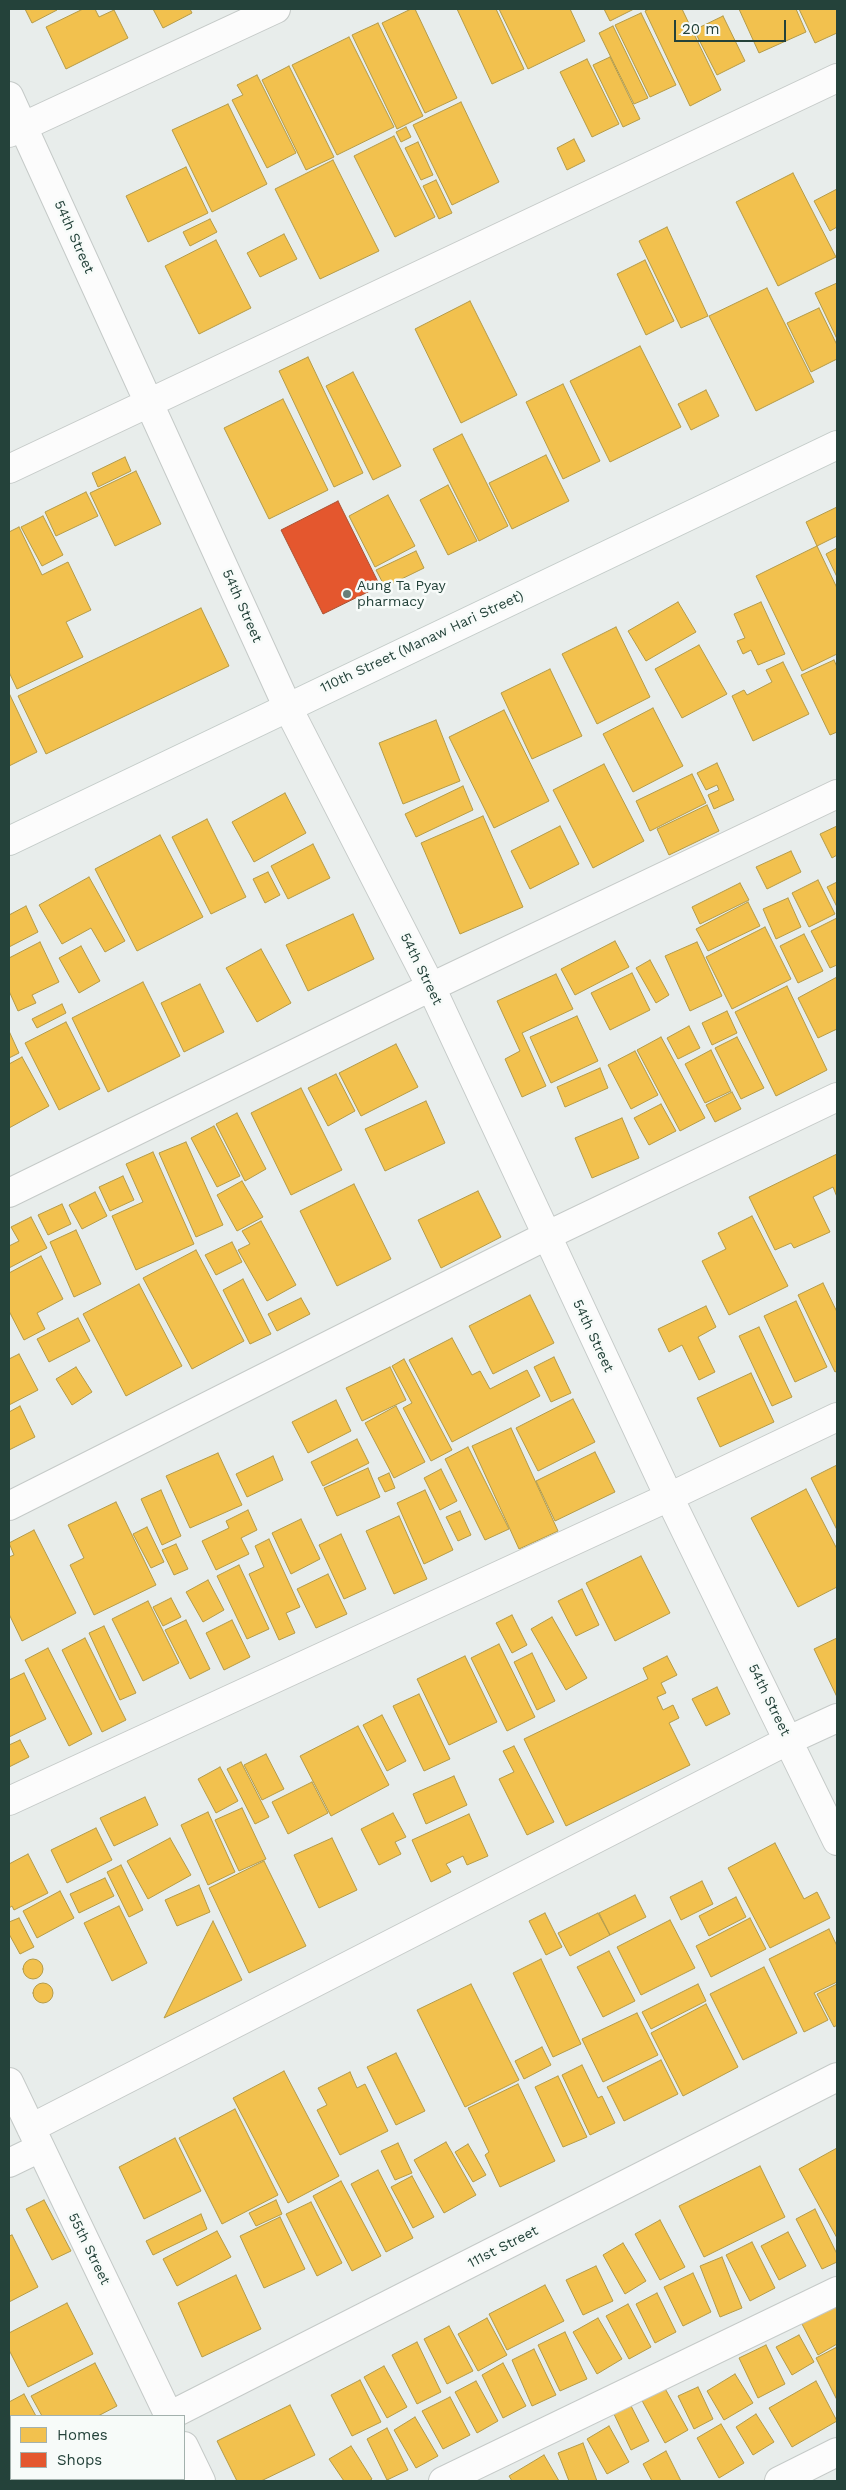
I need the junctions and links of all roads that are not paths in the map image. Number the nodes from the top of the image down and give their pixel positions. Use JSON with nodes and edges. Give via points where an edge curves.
{"nodes":[{"id":1,"x":276,"y":9,"type":"edge"},
{"id":2,"x":837,"y":78,"type":"edge"},
{"id":3,"x":9,"y":96,"type":"edge"},
{"id":4,"x":16,"y":130,"type":"edge"},
{"id":5,"x":149,"y":403,"type":"junction"},
{"id":6,"x":837,"y":445,"type":"edge"},
{"id":7,"x":9,"y":468,"type":"edge"},
{"id":8,"x":287,"y":706,"type":"junction"},
{"id":9,"x":837,"y":794,"type":"edge"},
{"id":10,"x":9,"y":841,"type":"edge"},
{"id":11,"x":431,"y":987,"type":"junction"},
{"id":12,"x":837,"y":1097,"type":"edge"},
{"id":13,"x":9,"y":1193,"type":"edge"},
{"id":14,"x":546,"y":1236,"type":"junction"},
{"id":15,"x":837,"y":1417,"type":"edge"},
{"id":16,"x":669,"y":1497,"type":"junction"},
{"id":17,"x":9,"y":1506,"type":"edge"},
{"id":18,"x":837,"y":1718,"type":"edge"},
{"id":19,"x":789,"y":1740,"type":"junction"},
{"id":20,"x":9,"y":1800,"type":"edge"},
{"id":21,"x":837,"y":1841,"type":"edge"},
{"id":22,"x":837,"y":2077,"type":"edge"},
{"id":23,"x":9,"y":2082,"type":"edge"},
{"id":24,"x":36,"y":2138,"type":"junction"},
{"id":25,"x":9,"y":2163,"type":"edge"},
{"id":26,"x":837,"y":2291,"type":"edge"},
{"id":27,"x":169,"y":2415,"type":"edge"},
{"id":28,"x":171,"y":2415,"type":"edge"},
{"id":29,"x":185,"y":2448,"type":"edge"},
{"id":30,"x":837,"y":2452,"type":"edge"},
{"id":31,"x":201,"y":2481,"type":"edge"},
{"id":32,"x":443,"y":2481,"type":"edge"},
{"id":33,"x":779,"y":2481,"type":"edge"}],
"edges":[{"from":1,"to":4,"type":"street"},
{"from":2,"to":5,"type":"street"},
{"from":3,"to":4,"type":"street","name":"54th Street"},
{"from":4,"to":5,"type":"street","name":"54th Street"},
{"from":5,"to":7,"type":"street"},
{"from":5,"to":8,"type":"street","name":"54th Street"},
{"from":6,"to":8,"type":"street","name":"110th Street (Manaw Hari Street)"},
{"from":8,"to":10,"type":"street","name":"110th Street (Manaw Hari Street)"},
{"from":8,"to":11,"type":"street","name":"54th Street"},
{"from":9,"to":11,"type":"street"},
{"from":11,"to":13,"type":"street"},
{"from":11,"to":14,"type":"street","name":"54th Street"},
{"from":12,"to":14,"type":"street"},
{"from":14,"to":16,"type":"street","name":"54th Street"},
{"from":14,"to":17,"type":"street"},
{"from":15,"to":16,"type":"street"},
{"from":16,"to":19,"type":"street","name":"54th Street"},
{"from":16,"to":20,"type":"street"},
{"from":18,"to":19,"type":"street"},
{"from":19,"to":21,"type":"street","name":"54th Street"},
{"from":19,"to":24,"type":"street"},
{"from":22,"to":28,"type":"street","name":"111st Street"},
{"from":23,"to":24,"type":"street","name":"55th Street"},
{"from":24,"to":25,"type":"street"},
{"from":24,"to":27,"type":"street","name":"55th Street"},
{"from":26,"to":32,"type":"street"},
{"from":29,"to":31,"type":"street"},
{"from":30,"to":33,"type":"street"}]}
